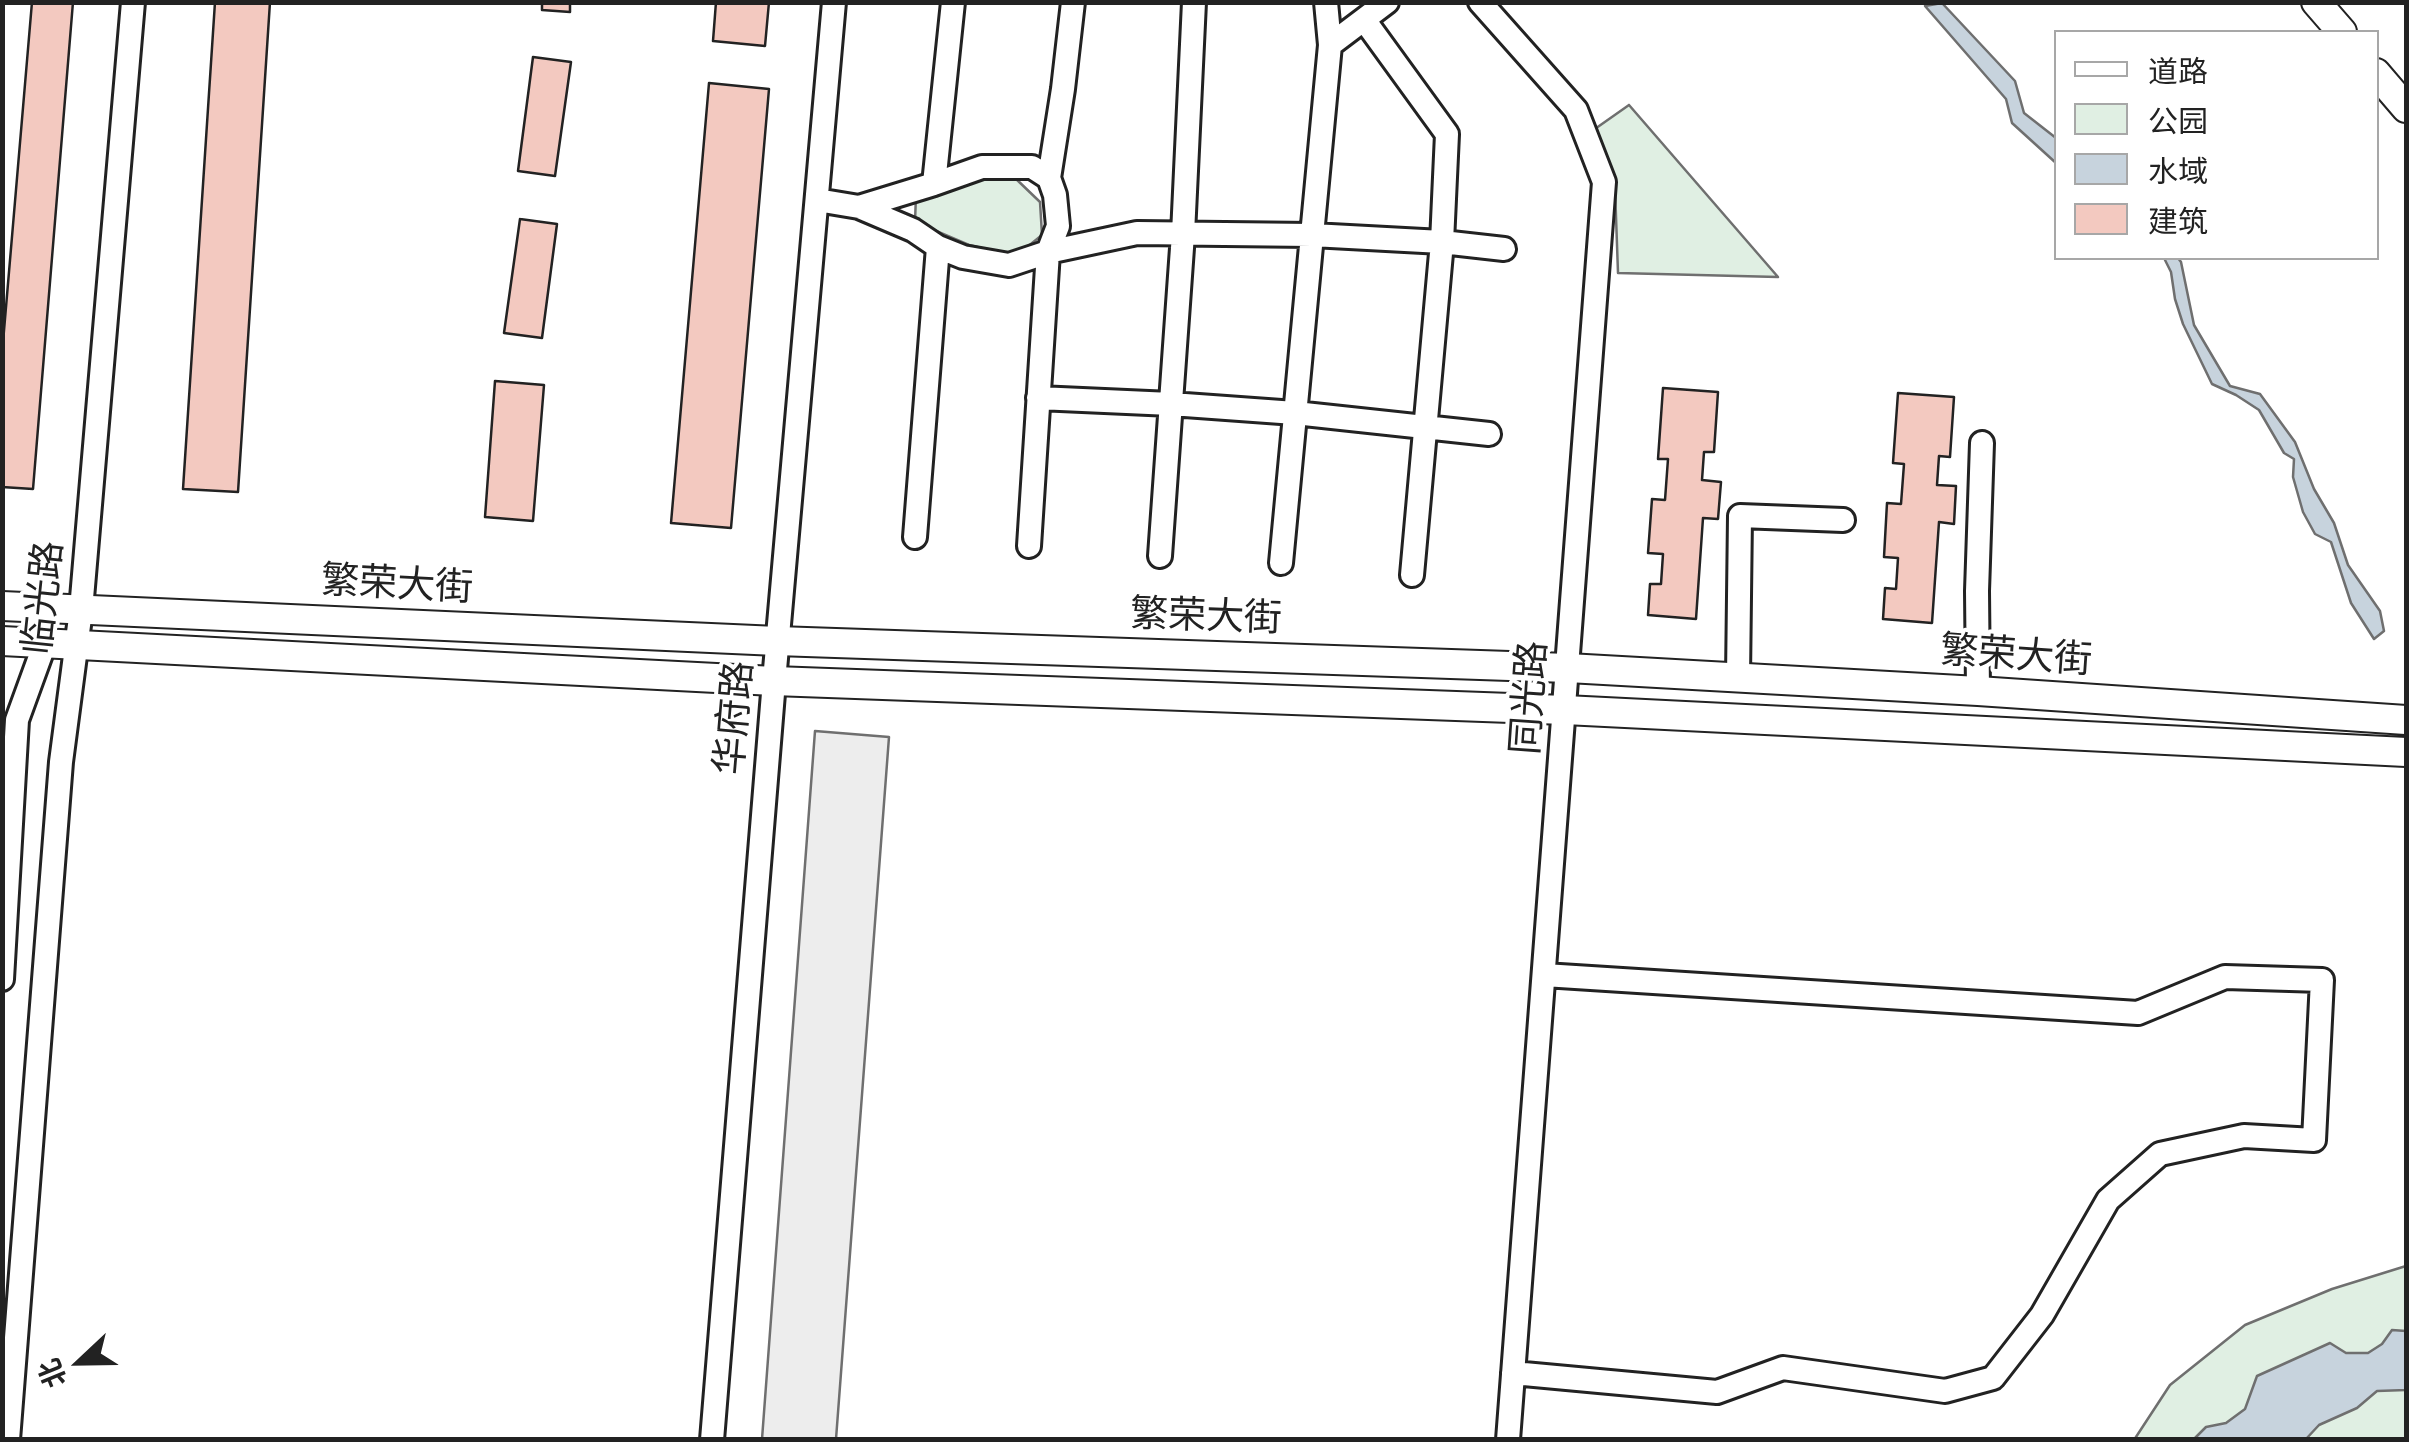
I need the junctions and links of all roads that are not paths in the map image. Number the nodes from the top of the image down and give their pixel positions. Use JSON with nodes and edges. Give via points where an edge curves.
{"nodes":[{"id":1,"x":133,"y":2,"type":"edge"},
{"id":2,"x":834,"y":2,"type":"edge"},
{"id":3,"x":953,"y":2,"type":"edge"},
{"id":4,"x":1073,"y":2,"type":"edge"},
{"id":5,"x":1194,"y":2,"type":"edge"},
{"id":6,"x":1326,"y":2,"type":"edge"},
{"id":7,"x":1387,"y":2,"type":"edge"},
{"id":8,"x":1480,"y":2,"type":"edge"},
{"id":9,"x":2316,"y":2,"type":"edge"},
{"id":10,"x":1365,"y":21,"type":"junction"},
{"id":11,"x":2340,"y":30,"type":"edge"},
{"id":12,"x":1330,"y":45,"type":"junction"},
{"id":13,"x":2379,"y":76,"type":"edge"},
{"id":14,"x":2406,"y":108,"type":"edge"},
{"id":15,"x":1049,"y":178,"type":"junction"},
{"id":16,"x":934,"y":184,"type":"junction"},
{"id":17,"x":818,"y":200,"type":"junction"},
{"id":18,"x":859,"y":207,"type":"junction"},
{"id":19,"x":1183,"y":234,"type":"junction"},
{"id":20,"x":1312,"y":235,"type":"junction"},
{"id":21,"x":1442,"y":242,"type":"junction"},
{"id":22,"x":938,"y":246,"type":"junction"},
{"id":23,"x":1504,"y":249,"type":"dead end"},
{"id":24,"x":1048,"y":252,"type":"junction"},
{"id":25,"x":1038,"y":398,"type":"junction"},
{"id":26,"x":1171,"y":404,"type":"junction"},
{"id":27,"x":1295,"y":414,"type":"junction"},
{"id":28,"x":1426,"y":429,"type":"junction"},
{"id":29,"x":1489,"y":434,"type":"dead end"},
{"id":30,"x":1982,"y":442,"type":"dead end"},
{"id":31,"x":1843,"y":520,"type":"dead end"},
{"id":32,"x":915,"y":537,"type":"dead end"},
{"id":33,"x":1029,"y":546,"type":"dead end"},
{"id":34,"x":1160,"y":556,"type":"dead end"},
{"id":35,"x":1281,"y":563,"type":"dead end"},
{"id":36,"x":1412,"y":575,"type":"dead end"},
{"id":37,"x":2,"y":606,"type":"edge"},
{"id":38,"x":81,"y":610,"type":"junction"},
{"id":39,"x":2,"y":640,"type":"edge"},
{"id":40,"x":777,"y":641,"type":"junction"},
{"id":41,"x":44,"y":643,"type":"junction"},
{"id":42,"x":76,"y":645,"type":"junction"},
{"id":43,"x":1568,"y":668,"type":"junction"},
{"id":44,"x":1738,"y":676,"type":"junction"},
{"id":45,"x":774,"y":682,"type":"junction"},
{"id":46,"x":1978,"y":692,"type":"junction"},
{"id":47,"x":1565,"y":710,"type":"junction"},
{"id":48,"x":2406,"y":720,"type":"edge"},
{"id":49,"x":2406,"y":752,"type":"edge"},
{"id":50,"x":1544,"y":974,"type":"junction"},
{"id":51,"x":2,"y":980,"type":"edge"},
{"id":52,"x":1513,"y":1373,"type":"junction"},
{"id":53,"x":8,"y":1440,"type":"edge"},
{"id":54,"x":712,"y":1440,"type":"edge"},
{"id":55,"x":1508,"y":1440,"type":"edge"}],
"edges":[{"from":1,"to":38,"type":"street","name":"临光路"},
{"from":2,"to":17,"type":"street","name":"华府路"},
{"from":3,"to":16,"type":"street"},
{"from":4,"to":15,"type":"street"},
{"from":5,"to":19,"type":"street"},
{"from":6,"to":12,"type":"street"},
{"from":7,"to":10,"type":"street"},
{"from":8,"to":43,"type":"street","name":"同光路","via":[[1576,110],[1604,182]]},
{"from":9,"to":11,"type":"main road"},
{"from":10,"to":12,"type":"street"},
{"from":10,"to":21,"type":"street","via":[[1447,134]]},
{"from":12,"to":20,"type":"street"},
{"from":13,"to":14,"type":"main road"},
{"from":15,"to":16,"type":"street","via":[[1032,166],[982,166]]},
{"from":15,"to":24,"type":"street","via":[[1058,226]]},
{"from":16,"to":18,"type":"street"},
{"from":17,"to":18,"type":"street"},
{"from":17,"to":40,"type":"street","name":"华府路"},
{"from":18,"to":22,"type":"street"},
{"from":19,"to":20,"type":"street"},
{"from":19,"to":24,"type":"street","via":[[1137,233]]},
{"from":19,"to":26,"type":"street"},
{"from":20,"to":21,"type":"street"},
{"from":20,"to":27,"type":"street"},
{"from":21,"to":23,"type":"street"},
{"from":21,"to":28,"type":"street"},
{"from":22,"to":24,"type":"street","via":[[1009,265]]},
{"from":22,"to":32,"type":"street"},
{"from":24,"to":25,"type":"street"},
{"from":25,"to":26,"type":"street"},
{"from":25,"to":33,"type":"street"},
{"from":26,"to":27,"type":"street"},
{"from":26,"to":34,"type":"street"},
{"from":27,"to":28,"type":"street"},
{"from":27,"to":35,"type":"street"},
{"from":28,"to":29,"type":"street"},
{"from":28,"to":36,"type":"street"},
{"from":30,"to":46,"type":"street"},
{"from":31,"to":44,"type":"street","via":[[1740,516]]},
{"from":37,"to":38,"type":"main road","name":"繁荣大街"},
{"from":38,"to":40,"type":"main road","name":"繁荣大街"},
{"from":38,"to":42,"type":"street","name":"临光路"},
{"from":39,"to":41,"type":"main road","name":"繁荣大街"},
{"from":40,"to":43,"type":"main road","name":"繁荣大街"},
{"from":40,"to":45,"type":"street","name":"华府路"},
{"from":41,"to":42,"type":"main road","name":"繁荣大街"},
{"from":41,"to":51,"type":"street","via":[[17,720]]},
{"from":42,"to":45,"type":"main road","name":"繁荣大街"},
{"from":42,"to":53,"type":"street","name":"临光路","via":[[60,762]]},
{"from":43,"to":44,"type":"main road","name":"繁荣大街"},
{"from":43,"to":47,"type":"street","name":"同光路"},
{"from":44,"to":46,"type":"main road","name":"繁荣大街"},
{"from":45,"to":47,"type":"main road","name":"繁荣大街"},
{"from":45,"to":54,"type":"street","name":"华府路"},
{"from":46,"to":48,"type":"main road","name":"繁荣大街"},
{"from":47,"to":49,"type":"main road","name":"繁荣大街"},
{"from":47,"to":50,"type":"street","name":"同光路"},
{"from":50,"to":52,"type":"street","name":"同光路"},
{"from":50,"to":52,"type":"street","via":[[2138,1013],[2225,977],[2322,980],[2314,1140],[2244,1136],[2160,1154],[2108,1200],[2042,1315],[1992,1378],[1945,1391],[1783,1368],[1717,1392]]},
{"from":52,"to":55,"type":"street","name":"同光路"}]}
